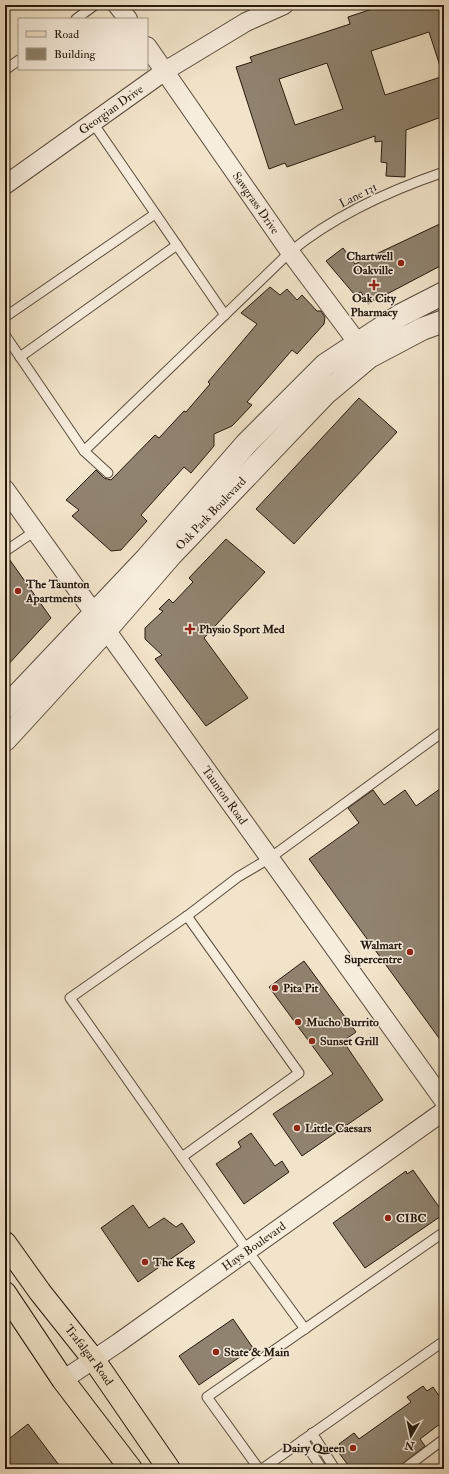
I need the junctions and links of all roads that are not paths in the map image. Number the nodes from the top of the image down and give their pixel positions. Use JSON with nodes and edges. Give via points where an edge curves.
{"nodes":[{"id":1,"x":95,"y":5,"type":"edge"},
{"id":2,"x":117,"y":5,"type":"edge"},
{"id":3,"x":284,"y":5,"type":"edge"},
{"id":4,"x":77,"y":18,"type":"edge"},
{"id":5,"x":127,"y":18,"type":"edge"},
{"id":6,"x":148,"y":47,"type":"edge"},
{"id":7,"x":18,"y":61,"type":"edge"},
{"id":8,"x":5,"y":70,"type":"edge"},
{"id":9,"x":165,"y":71,"type":"junction"},
{"id":10,"x":93,"y":123,"type":"junction"},
{"id":11,"x":444,"y":172,"type":"edge"},
{"id":12,"x":5,"y":185,"type":"edge"},
{"id":13,"x":155,"y":214,"type":"junction"},
{"id":14,"x":177,"y":245,"type":"junction"},
{"id":15,"x":290,"y":252,"type":"junction"},
{"id":16,"x":444,"y":293,"type":"edge"},
{"id":17,"x":225,"y":315,"type":"junction"},
{"id":18,"x":5,"y":317,"type":"edge"},
{"id":19,"x":444,"y":321,"type":"edge"},
{"id":20,"x":5,"y":335,"type":"edge"},
{"id":21,"x":363,"y":350,"type":"junction"},
{"id":22,"x":20,"y":357,"type":"junction"},
{"id":23,"x":84,"y":451,"type":"junction"},
{"id":24,"x":108,"y":473,"type":"dead end"},
{"id":25,"x":5,"y":489,"type":"edge"},
{"id":26,"x":36,"y":531,"type":"junction"},
{"id":27,"x":7,"y":550,"type":"dead end"},
{"id":28,"x":100,"y":622,"type":"junction"},
{"id":29,"x":5,"y":708,"type":"edge"},
{"id":30,"x":444,"y":731,"type":"edge"},
{"id":31,"x":5,"y":740,"type":"edge"},
{"id":32,"x":270,"y":858,"type":"junction"},
{"id":33,"x":187,"y":916,"type":"junction"},
{"id":34,"x":444,"y":1101,"type":"edge"},
{"id":35,"x":444,"y":1111,"type":"edge"},
{"id":36,"x":182,"y":1157,"type":"junction"},
{"id":37,"x":444,"y":1232,"type":"edge"},
{"id":38,"x":5,"y":1243,"type":"edge"},
{"id":39,"x":248,"y":1251,"type":"junction"},
{"id":40,"x":5,"y":1294,"type":"edge"},
{"id":41,"x":305,"y":1329,"type":"junction"},
{"id":42,"x":444,"y":1341,"type":"edge"},
{"id":43,"x":94,"y":1360,"type":"junction"},
{"id":44,"x":63,"y":1380,"type":"junction"},
{"id":45,"x":312,"y":1433,"type":"junction"},
{"id":46,"x":444,"y":1439,"type":"edge"},
{"id":47,"x":303,"y":1440,"type":"junction"},
{"id":48,"x":131,"y":1469,"type":"edge"},
{"id":49,"x":169,"y":1469,"type":"edge"},
{"id":50,"x":261,"y":1469,"type":"edge"},
{"id":51,"x":322,"y":1469,"type":"edge"},
{"id":52,"x":335,"y":1469,"type":"edge"},
{"id":53,"x":404,"y":1469,"type":"edge"}],
"edges":[{"from":1,"to":4,"type":"lane"},
{"from":2,"to":5,"type":"street"},
{"from":3,"to":9,"type":"street","name":"Georgian Drive","via":[[246,22]]},
{"from":6,"to":9,"type":"street","name":"Sawgrass Drive"},
{"from":7,"to":8,"type":"lane"},
{"from":9,"to":10,"type":"street","name":"Georgian Drive"},
{"from":9,"to":15,"type":"street","name":"Sawgrass Drive"},
{"from":10,"to":12,"type":"street","name":"Georgian Drive"},
{"from":10,"to":13,"type":"lane"},
{"from":11,"to":15,"type":"lane","name":"Lane 131","via":[[404,186],[346,214],[311,235]]},
{"from":13,"to":14,"type":"lane"},
{"from":13,"to":18,"type":"lane"},
{"from":14,"to":17,"type":"lane"},
{"from":14,"to":22,"type":"lane"},
{"from":15,"to":17,"type":"lane","name":"Lane 131"},
{"from":15,"to":21,"type":"street","name":"Sawgrass Drive"},
{"from":16,"to":21,"type":"street","name":"Oak Park Boulevard","via":[[401,315]]},
{"from":17,"to":23,"type":"lane","name":"Lane 131"},
{"from":19,"to":21,"type":"street","name":"Oak Park Boulevard"},
{"from":20,"to":22,"type":"lane"},
{"from":21,"to":28,"type":"street","name":"Oak Park Boulevard","via":[[326,393],[171,555]]},
{"from":22,"to":23,"type":"lane"},
{"from":23,"to":24,"type":"lane"},
{"from":25,"to":26,"type":"street","name":"Taunton Road"},
{"from":26,"to":27,"type":"lane"},
{"from":26,"to":28,"type":"street","name":"Taunton Road"},
{"from":28,"to":29,"type":"street","name":"Oak Park Boulevard"},
{"from":28,"to":31,"type":"street","name":"Oak Park Boulevard"},
{"from":28,"to":32,"type":"street","name":"Taunton Road"},
{"from":30,"to":32,"type":"lane"},
{"from":32,"to":33,"type":"lane","via":[[238,877]]},
{"from":32,"to":34,"type":"street","name":"Taunton Road"},
{"from":33,"to":36,"type":"lane","via":[[299,1073]]},
{"from":33,"to":36,"type":"lane","via":[[70,998]]},
{"from":35,"to":39,"type":"street","name":"Hays Boulevard"},
{"from":36,"to":39,"type":"lane"},
{"from":37,"to":41,"type":"lane"},
{"from":38,"to":43,"type":"main road","name":"Trafalgar Road"},
{"from":39,"to":41,"type":"lane"},
{"from":39,"to":43,"type":"street","name":"Hays Boulevard"},
{"from":40,"to":44,"type":"main road"},
{"from":41,"to":50,"type":"lane","via":[[207,1397]]},
{"from":42,"to":45,"type":"lane"},
{"from":43,"to":44,"type":"street","name":"Hays Boulevard"},
{"from":43,"to":49,"type":"main road","name":"Trafalgar Road"},
{"from":44,"to":48,"type":"main road"},
{"from":45,"to":47,"type":"lane"},
{"from":45,"to":52,"type":"lane"},
{"from":46,"to":53,"type":"lane"},
{"from":47,"to":50,"type":"lane"},
{"from":47,"to":51,"type":"lane"}]}
